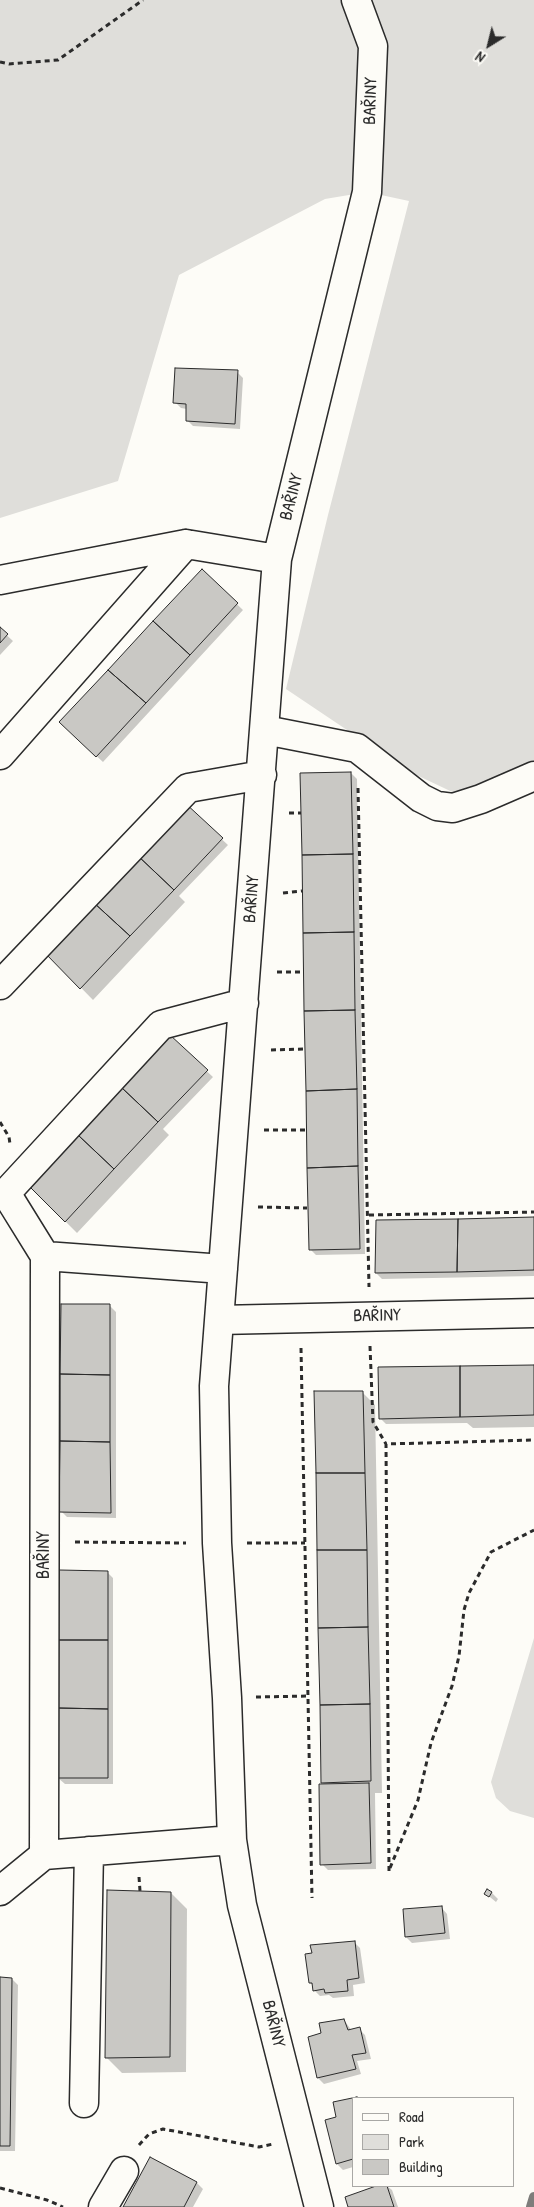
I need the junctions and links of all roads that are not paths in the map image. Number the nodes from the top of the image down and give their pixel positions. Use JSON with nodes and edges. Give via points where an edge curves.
{"nodes":[{"id":1,"x":356,"y":0,"type":"edge"},
{"id":2,"x":186,"y":544,"type":"junction"},
{"id":3,"x":277,"y":559,"type":"junction"},
{"id":4,"x":0,"y":580,"type":"edge"},
{"id":5,"x":265,"y":730,"type":"junction"},
{"id":6,"x":0,"y":755,"type":"edge"},
{"id":7,"x":262,"y":775,"type":"junction"},
{"id":8,"x":534,"y":776,"type":"edge"},
{"id":9,"x":0,"y":985,"type":"edge"},
{"id":10,"x":244,"y":1003,"type":"junction"},
{"id":11,"x":45,"y":1256,"type":"junction"},
{"id":12,"x":223,"y":1269,"type":"junction"},
{"id":13,"x":534,"y":1313,"type":"edge"},
{"id":14,"x":220,"y":1320,"type":"junction"},
{"id":15,"x":232,"y":1840,"type":"junction"},
{"id":16,"x":89,"y":1851,"type":"junction"},
{"id":17,"x":44,"y":1855,"type":"junction"},
{"id":18,"x":0,"y":1891,"type":"edge"},
{"id":19,"x":84,"y":2103,"type":"dead end"},
{"id":20,"x":124,"y":2171,"type":"road end"},
{"id":21,"x":103,"y":2207,"type":"edge"},
{"id":22,"x":319,"y":2207,"type":"edge"}],
"edges":[{"from":1,"to":3,"type":"street","name":"BAŘINY","via":[[373,46],[367,192]]},
{"from":2,"to":3,"type":"street"},
{"from":2,"to":4,"type":"street"},
{"from":2,"to":6,"type":"street"},
{"from":3,"to":5,"type":"street","name":"BAŘINY"},
{"from":5,"to":7,"type":"street","name":"BAŘINY"},
{"from":5,"to":8,"type":"street","via":[[357,748],[421,798],[437,806],[454,808]]},
{"from":7,"to":9,"type":"street","via":[[188,788]]},
{"from":7,"to":10,"type":"street","name":"BAŘINY"},
{"from":10,"to":11,"type":"street","via":[[161,1025],[6,1193]]},
{"from":10,"to":12,"type":"street","name":"BAŘINY"},
{"from":11,"to":12,"type":"street"},
{"from":11,"to":17,"type":"street","name":"BAŘINY"},
{"from":12,"to":14,"type":"street","name":"BAŘINY"},
{"from":13,"to":14,"type":"street","name":"BAŘINY"},
{"from":14,"to":15,"type":"street","name":"BAŘINY","via":[[214,1386],[217,1543]]},
{"from":15,"to":16,"type":"street"},
{"from":15,"to":22,"type":"street","name":"BAŘINY","via":[[242,1904]]},
{"from":16,"to":17,"type":"street"},
{"from":16,"to":19,"type":"street"},
{"from":17,"to":18,"type":"street"},
{"from":20,"to":21,"type":"street"}]}
